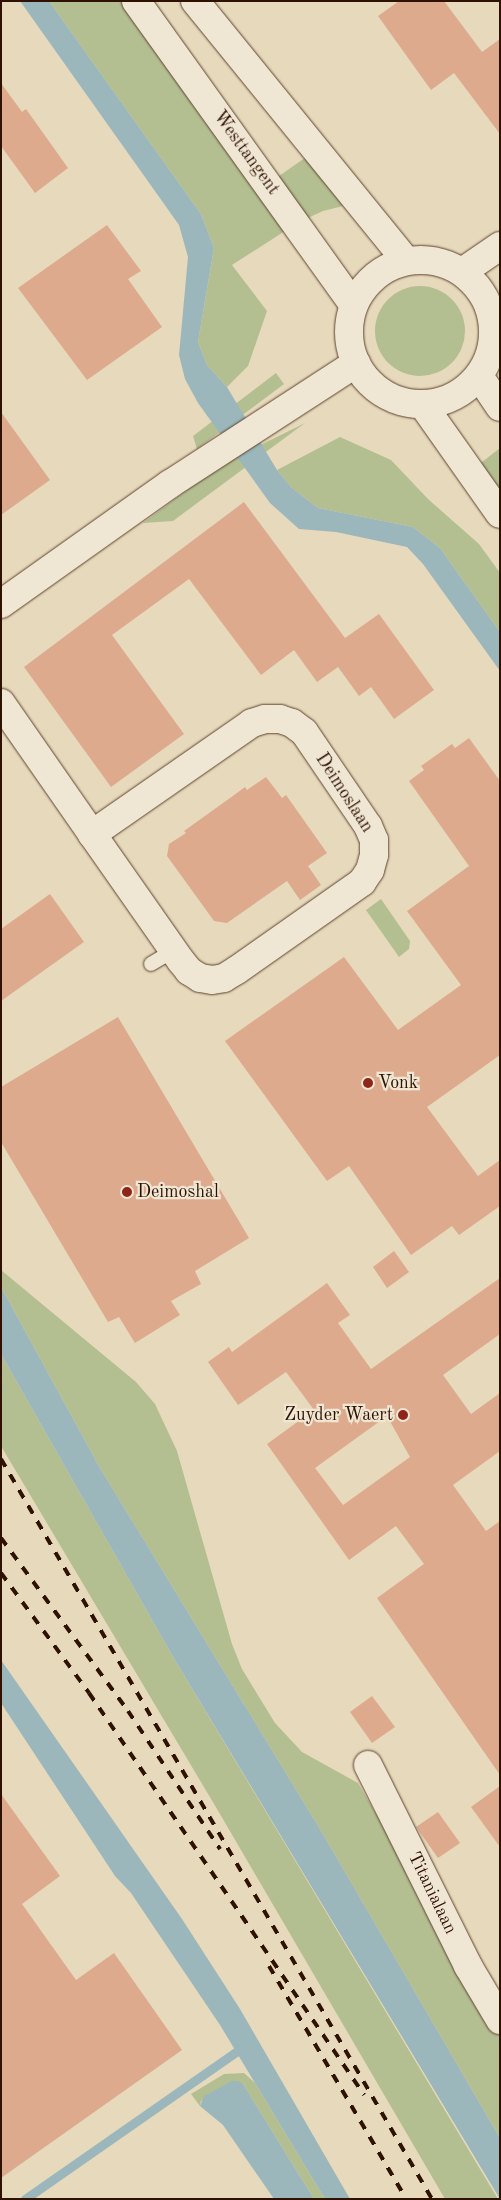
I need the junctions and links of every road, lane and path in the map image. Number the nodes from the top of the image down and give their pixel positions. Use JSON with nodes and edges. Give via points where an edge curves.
{"nodes":[{"id":1,"x":136,"y":1,"type":"edge"},
{"id":2,"x":195,"y":1,"type":"edge"},
{"id":3,"x":500,"y":246,"type":"edge"},
{"id":4,"x":406,"y":261,"type":"junction"},
{"id":5,"x":462,"y":272,"type":"junction"},
{"id":6,"x":494,"y":299,"type":"edge"},
{"id":7,"x":354,"y":306,"type":"junction"},
{"id":8,"x":356,"y":363,"type":"junction"},
{"id":9,"x":479,"y":376,"type":"junction"},
{"id":10,"x":423,"y":404,"type":"junction"},
{"id":11,"x":500,"y":407,"type":"edge"},
{"id":12,"x":500,"y":514,"type":"edge"},
{"id":13,"x":1,"y":604,"type":"edge"},
{"id":14,"x":1,"y":703,"type":"edge"},
{"id":15,"x":92,"y":834,"type":"junction"},
{"id":16,"x":368,"y":1765,"type":"dead end"},
{"id":17,"x":500,"y":2020,"type":"edge"}],
"edges":[{"from":1,"to":7,"type":"street","name":"Westtangent"},
{"from":2,"to":4,"type":"street"},
{"from":3,"to":5,"type":"street"},
{"from":4,"to":5,"type":"street","via":[[434,260]]},
{"from":4,"to":7,"type":"street","via":[[374,277]]},
{"from":5,"to":6,"type":"street"},
{"from":6,"to":9,"type":"street","via":[[493,341]]},
{"from":7,"to":8,"type":"street","via":[[349,324],[350,344]]},
{"from":8,"to":10,"type":"street","via":[[363,375],[383,394],[396,400]]},
{"from":8,"to":13,"type":"street","via":[[220,451]]},
{"from":9,"to":10,"type":"street","via":[[454,397]]},
{"from":9,"to":11,"type":"street"},
{"from":10,"to":12,"type":"street"},
{"from":14,"to":15,"type":"street","name":"Deimoslaan"},
{"from":15,"to":15,"type":"street","name":"Deimoslaan","via":[[163,957],[200,978],[212,980],[224,978],[362,882],[374,855],[374,840],[368,826],[304,732],[280,719],[252,723]]},
{"from":16,"to":17,"type":"street","name":"Titanialaan","via":[[468,1966]]}]}
